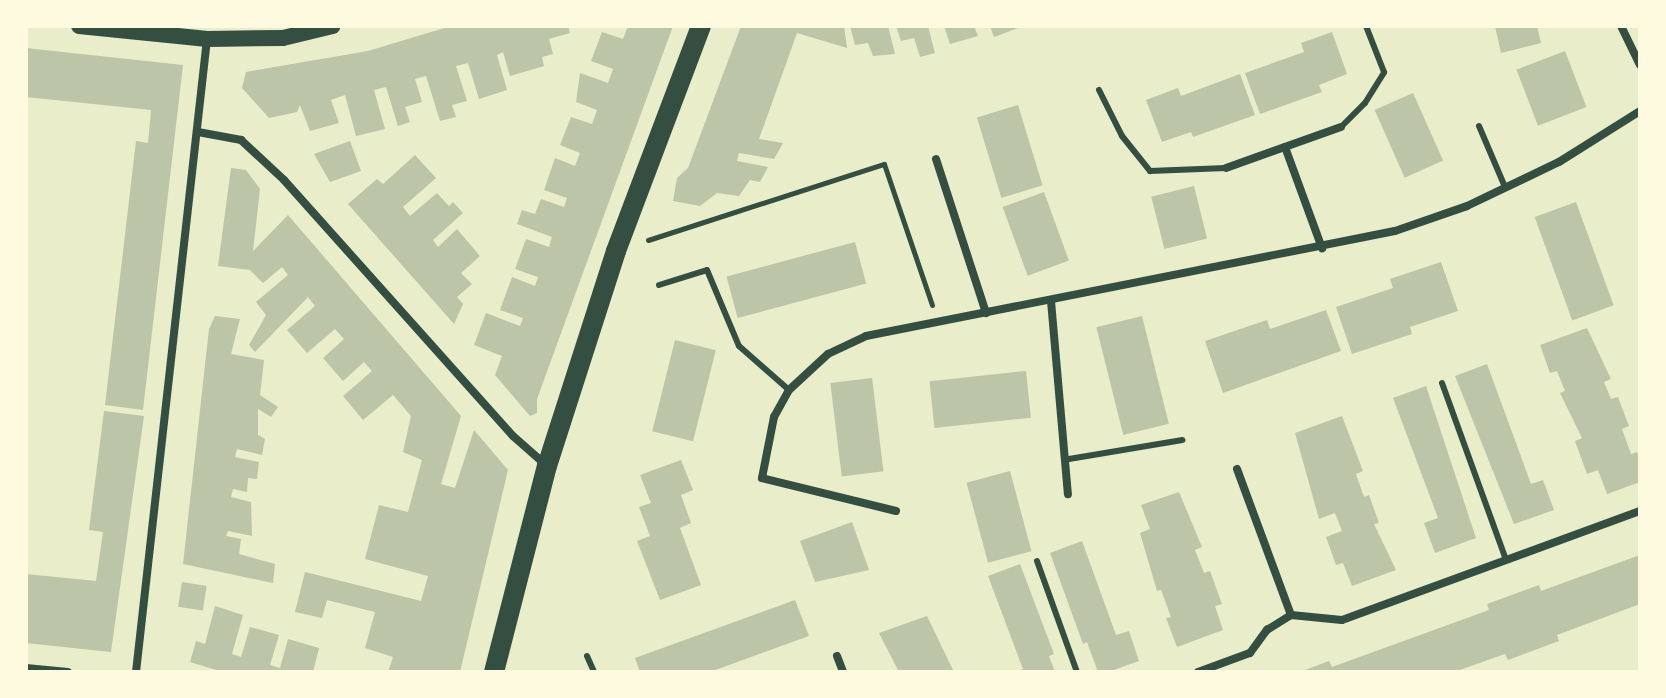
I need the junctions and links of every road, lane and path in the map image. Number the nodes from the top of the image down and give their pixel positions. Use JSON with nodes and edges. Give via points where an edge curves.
{"nodes":[{"id":1,"x":79,"y":26,"type":"edge"},
{"id":2,"x":333,"y":26,"type":"edge"},
{"id":3,"x":701,"y":26,"type":"edge"},
{"id":4,"x":1366,"y":26,"type":"edge"},
{"id":5,"x":1621,"y":26,"type":"edge"},
{"id":6,"x":207,"y":39,"type":"junction"},
{"id":7,"x":1640,"y":65,"type":"edge"},
{"id":8,"x":1099,"y":90,"type":"dead end"},
{"id":9,"x":1640,"y":111,"type":"edge"},
{"id":10,"x":1479,"y":126,"type":"dead end"},
{"id":11,"x":1341,"y":127,"type":"joint"},
{"id":12,"x":198,"y":132,"type":"junction"},
{"id":13,"x":1285,"y":147,"type":"junction"},
{"id":14,"x":936,"y":159,"type":"dead end"},
{"id":15,"x":1226,"y":168,"type":"joint"},
{"id":16,"x":1505,"y":187,"type":"junction"},
{"id":17,"x":1322,"y":248,"type":"junction"},
{"id":18,"x":616,"y":251,"type":"junction"},
{"id":19,"x":659,"y":285,"type":"dead end"},
{"id":20,"x":1051,"y":301,"type":"junction"},
{"id":21,"x":986,"y":313,"type":"junction"},
{"id":22,"x":937,"y":322,"type":"junction"},
{"id":23,"x":1442,"y":383,"type":"dead end"},
{"id":24,"x":789,"y":390,"type":"junction"},
{"id":25,"x":1182,"y":440,"type":"dead end"},
{"id":26,"x":1069,"y":459,"type":"junction"},
{"id":27,"x":547,"y":466,"type":"junction"},
{"id":28,"x":1237,"y":469,"type":"dead end"},
{"id":29,"x":1068,"y":494,"type":"dead end"},
{"id":30,"x":896,"y":511,"type":"dead end"},
{"id":31,"x":1640,"y":511,"type":"edge"},
{"id":32,"x":1506,"y":560,"type":"junction"},
{"id":33,"x":1037,"y":561,"type":"dead end"},
{"id":34,"x":1291,"y":615,"type":"junction"},
{"id":35,"x":587,"y":656,"type":"dead end"},
{"id":36,"x":837,"y":656,"type":"dead end"},
{"id":37,"x":26,"y":668,"type":"edge"},
{"id":38,"x":68,"y":672,"type":"edge"},
{"id":39,"x":136,"y":672,"type":"edge"},
{"id":40,"x":494,"y":672,"type":"edge"},
{"id":41,"x":594,"y":672,"type":"edge"},
{"id":42,"x":843,"y":672,"type":"edge"},
{"id":43,"x":1077,"y":672,"type":"edge"},
{"id":44,"x":1198,"y":672,"type":"edge"}],
"edges":[{"from":1,"to":6,"type":"main road"},
{"from":2,"to":6,"type":"main road","via":[[283,38]]},
{"from":3,"to":18,"type":"main road"},
{"from":4,"to":11,"type":"lane","via":[[1384,72],[1365,103]]},
{"from":5,"to":7,"type":"street"},
{"from":6,"to":12,"type":"street"},
{"from":8,"to":15,"type":"lane","via":[[1122,136],[1150,171]]},
{"from":9,"to":16,"type":"street","via":[[1559,162]]},
{"from":10,"to":16,"type":"lane"},
{"from":11,"to":13,"type":"street"},
{"from":12,"to":27,"type":"street","via":[[241,140],[284,180],[513,436]]},
{"from":12,"to":39,"type":"street"},
{"from":13,"to":15,"type":"street"},
{"from":13,"to":17,"type":"street"},
{"from":14,"to":21,"type":"street"},
{"from":16,"to":17,"type":"street","via":[[1395,231]]},
{"from":17,"to":20,"type":"street"},
{"from":18,"to":22,"type":"path","via":[[884,164]]},
{"from":18,"to":27,"type":"main road"},
{"from":19,"to":24,"type":"lane","via":[[707,270],[739,346]]},
{"from":20,"to":21,"type":"street"},
{"from":20,"to":26,"type":"street"},
{"from":21,"to":22,"type":"street"},
{"from":22,"to":24,"type":"street","via":[[866,336],[828,354]]},
{"from":23,"to":32,"type":"lane"},
{"from":24,"to":30,"type":"street","via":[[774,417],[762,478]]},
{"from":25,"to":26,"type":"lane"},
{"from":26,"to":29,"type":"street"},
{"from":27,"to":40,"type":"main road"},
{"from":28,"to":34,"type":"street"},
{"from":31,"to":32,"type":"street"},
{"from":32,"to":34,"type":"street","via":[[1342,620]]},
{"from":33,"to":43,"type":"lane"},
{"from":34,"to":44,"type":"street","via":[[1267,630],[1250,653]]},
{"from":35,"to":41,"type":"lane"},
{"from":36,"to":42,"type":"street"},
{"from":37,"to":38,"type":"street"}]}
